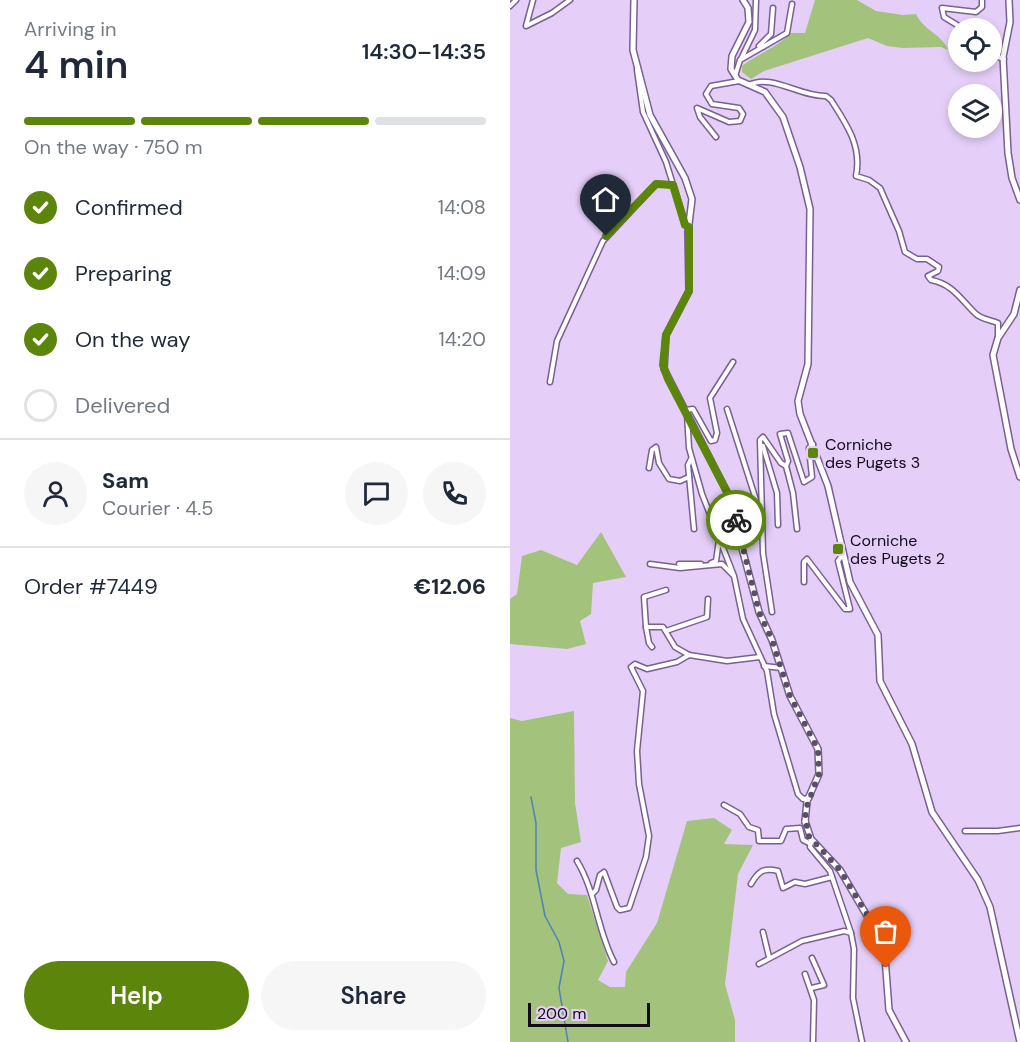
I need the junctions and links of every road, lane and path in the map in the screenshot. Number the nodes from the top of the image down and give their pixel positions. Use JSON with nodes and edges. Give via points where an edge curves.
{"nodes":[{"id":1,"x":516,"y":0,"type":"edge"},
{"id":2,"x":533,"y":0,"type":"edge"},
{"id":3,"x":570,"y":0,"type":"edge"},
{"id":4,"x":634,"y":0,"type":"edge"},
{"id":5,"x":743,"y":0,"type":"edge"},
{"id":6,"x":756,"y":0,"type":"edge"},
{"id":7,"x":982,"y":0,"type":"edge"},
{"id":8,"x":1009,"y":0,"type":"edge"},
{"id":9,"x":792,"y":4,"type":"dead end"},
{"id":10,"x":510,"y":6,"type":"edge"},
{"id":11,"x":773,"y":8,"type":"dead end"},
{"id":12,"x":948,"y":19,"type":"edge"},
{"id":13,"x":756,"y":49,"type":"junction"},
{"id":14,"x":741,"y":59,"type":"junction"},
{"id":15,"x":1004,"y":59,"type":"joint"},
{"id":16,"x":639,"y":68,"type":"junction"},
{"id":17,"x":737,"y":79,"type":"junction"},
{"id":18,"x":749,"y":85,"type":"junction"},
{"id":19,"x":716,"y":137,"type":"dead end"},
{"id":20,"x":673,"y":185,"type":"junction"},
{"id":21,"x":1020,"y":200,"type":"edge"},
{"id":22,"x":689,"y":227,"type":"junction"},
{"id":23,"x":1020,"y":290,"type":"edge"},
{"id":24,"x":998,"y":338,"type":"junction"},
{"id":25,"x":733,"y":362,"type":"dead end"},
{"id":26,"x":550,"y":382,"type":"dead end"},
{"id":27,"x":727,"y":409,"type":"dead end"},
{"id":28,"x":686,"y":412,"type":"junction"},
{"id":29,"x":760,"y":443,"type":"junction"},
{"id":30,"x":813,"y":444,"type":"junction"},
{"id":31,"x":692,"y":458,"type":"junction"},
{"id":32,"x":786,"y":466,"type":"junction"},
{"id":33,"x":650,"y":468,"type":"dead end"},
{"id":34,"x":689,"y":477,"type":"junction"},
{"id":35,"x":1020,"y":477,"type":"edge"},
{"id":36,"x":761,"y":506,"type":"junction"},
{"id":37,"x":778,"y":525,"type":"dead end"},
{"id":38,"x":694,"y":529,"type":"dead end"},
{"id":39,"x":797,"y":529,"type":"dead end"},
{"id":40,"x":720,"y":540,"type":"junction"},
{"id":41,"x":843,"y":555,"type":"junction"},
{"id":42,"x":650,"y":564,"type":"dead end"},
{"id":43,"x":679,"y":564,"type":"dead end"},
{"id":44,"x":734,"y":576,"type":"junction"},
{"id":45,"x":804,"y":582,"type":"dead end"},
{"id":46,"x":666,"y":590,"type":"dead end"},
{"id":47,"x":708,"y":599,"type":"dead end"},
{"id":48,"x":772,"y":612,"type":"dead end"},
{"id":49,"x":646,"y":627,"type":"junction"},
{"id":50,"x":666,"y":631,"type":"junction"},
{"id":51,"x":652,"y":647,"type":"dead end"},
{"id":52,"x":689,"y":655,"type":"junction"},
{"id":53,"x":760,"y":657,"type":"junction"},
{"id":54,"x":764,"y":666,"type":"junction"},
{"id":55,"x":781,"y":668,"type":"junction"},
{"id":56,"x":806,"y":798,"type":"junction"},
{"id":57,"x":724,"y":805,"type":"dead end"},
{"id":58,"x":1020,"y":828,"type":"edge"},
{"id":59,"x":965,"y":831,"type":"dead end"},
{"id":60,"x":810,"y":841,"type":"junction"},
{"id":61,"x":577,"y":861,"type":"dead end"},
{"id":62,"x":832,"y":877,"type":"junction"},
{"id":63,"x":751,"y":884,"type":"dead end"},
{"id":64,"x":592,"y":894,"type":"junction"},
{"id":65,"x":763,"y":932,"type":"dead end"},
{"id":66,"x":851,"y":933,"type":"junction"},
{"id":67,"x":769,"y":957,"type":"junction"},
{"id":68,"x":812,"y":958,"type":"dead end"},
{"id":69,"x":614,"y":962,"type":"dead end"},
{"id":70,"x":759,"y":964,"type":"dead end"},
{"id":71,"x":805,"y":974,"type":"dead end"},
{"id":72,"x":812,"y":988,"type":"junction"},
{"id":73,"x":813,"y":1042,"type":"edge"},
{"id":74,"x":862,"y":1042,"type":"edge"},
{"id":75,"x":906,"y":1042,"type":"edge"},
{"id":76,"x":1020,"y":1042,"type":"edge"}],
"edges":[{"from":1,"to":10,"type":"street"},
{"from":2,"to":3,"type":"street","via":[[526,26]]},
{"from":4,"to":16,"type":"main road","via":[[633,48]]},
{"from":5,"to":17,"type":"main road","via":[[750,14],[748,28],[731,61]]},
{"from":6,"to":14,"type":"street","via":[[755,30]]},
{"from":7,"to":12,"type":"street","via":[[982,7],[976,12],[942,8]]},
{"from":8,"to":15,"type":"main road"},
{"from":9,"to":13,"type":"street","via":[[787,33]]},
{"from":11,"to":13,"type":"street","via":[[771,34]]},
{"from":13,"to":14,"type":"street"},
{"from":14,"to":17,"type":"street"},
{"from":15,"to":21,"type":"main road","via":[[1008,153]]},
{"from":16,"to":20,"type":"street","via":[[636,73],[643,112]]},
{"from":16,"to":22,"type":"main road","via":[[653,123],[690,190]]},
{"from":17,"to":18,"type":"main road"},
{"from":17,"to":19,"type":"street","via":[[711,86],[706,94],[712,104],[739,108],[743,114],[740,121],[729,122],[697,108]]},
{"from":18,"to":24,"type":"street","via":[[767,81],[831,100],[857,147],[856,176],[880,188],[905,252],[935,263],[939,267],[928,276],[931,280],[962,295],[978,316],[998,323]]},
{"from":18,"to":30,"type":"main road","via":[[765,92],[783,117],[808,198],[808,364],[798,401]]},
{"from":20,"to":22,"type":"street","via":[[685,225]]},
{"from":20,"to":26,"type":"street","via":[[656,184],[603,241],[557,341]]},
{"from":22,"to":28,"type":"main road","via":[[689,291],[668,330],[663,356],[666,376]]},
{"from":23,"to":24,"type":"main road","via":[[1012,318]]},
{"from":24,"to":35,"type":"main road","via":[[994,372]]},
{"from":25,"to":28,"type":"street","via":[[710,398],[717,439],[711,441],[707,437],[692,408]]},
{"from":27,"to":36,"type":"street"},
{"from":28,"to":31,"type":"street"},
{"from":28,"to":55,"type":"main road","via":[[730,501],[758,606]]},
{"from":29,"to":32,"type":"street","via":[[763,437]]},
{"from":29,"to":36,"type":"street"},
{"from":29,"to":37,"type":"street","via":[[777,493]]},
{"from":30,"to":32,"type":"street","via":[[809,448],[812,477],[804,482],[793,442],[788,433],[780,434]]},
{"from":30,"to":41,"type":"main road","via":[[828,486]]},
{"from":31,"to":34,"type":"street"},
{"from":31,"to":40,"type":"street","via":[[705,506]]},
{"from":32,"to":39,"type":"street"},
{"from":33,"to":34,"type":"street","via":[[652,450],[656,447],[658,463],[669,479],[680,481]]},
{"from":34,"to":38,"type":"street"},
{"from":36,"to":48,"type":"street"},
{"from":40,"to":43,"type":"street","via":[[714,562]]},
{"from":40,"to":44,"type":"street"},
{"from":41,"to":45,"type":"street","via":[[838,561],[850,609],[845,609],[807,559]]},
{"from":41,"to":76,"type":"main road","via":[[852,586],[875,628],[880,681],[912,744],[932,812],[981,886],[990,907]]},
{"from":42,"to":44,"type":"street","via":[[680,568],[722,564]]},
{"from":44,"to":53,"type":"street","via":[[743,619]]},
{"from":46,"to":49,"type":"street","via":[[644,597]]},
{"from":47,"to":50,"type":"street","via":[[704,619]]},
{"from":49,"to":50,"type":"street","via":[[663,627]]},
{"from":49,"to":51,"type":"street"},
{"from":50,"to":52,"type":"street","via":[[675,647]]},
{"from":52,"to":53,"type":"street","via":[[727,661]]},
{"from":52,"to":64,"type":"street","via":[[647,669],[634,664],[631,667],[644,699],[637,751],[648,846],[629,908],[616,907],[604,872]]},
{"from":53,"to":54,"type":"street"},
{"from":54,"to":55,"type":"street"},
{"from":54,"to":56,"type":"street","via":[[783,750],[798,794]]},
{"from":55,"to":56,"type":"main road","via":[[790,696],[818,749],[816,783]]},
{"from":56,"to":60,"type":"main road","via":[[805,822]]},
{"from":57,"to":60,"type":"street","via":[[758,830],[760,842],[781,841],[786,829],[794,827],[800,828],[803,840]]},
{"from":58,"to":59,"type":"street"},
{"from":60,"to":62,"type":"street"},
{"from":60,"to":75,"type":"main road","via":[[840,870],[876,931],[885,957],[889,1010]]},
{"from":61,"to":64,"type":"street"},
{"from":62,"to":63,"type":"street","via":[[805,884],[795,882],[783,888],[778,871],[763,870]]},
{"from":62,"to":66,"type":"street"},
{"from":64,"to":69,"type":"street","via":[[600,933]]},
{"from":65,"to":67,"type":"street"},
{"from":66,"to":67,"type":"street","via":[[844,931],[801,941]]},
{"from":66,"to":74,"type":"street","via":[[853,998]]},
{"from":67,"to":70,"type":"street"},
{"from":68,"to":72,"type":"street","via":[[824,985]]},
{"from":71,"to":72,"type":"street"},
{"from":72,"to":73,"type":"street"}]}
